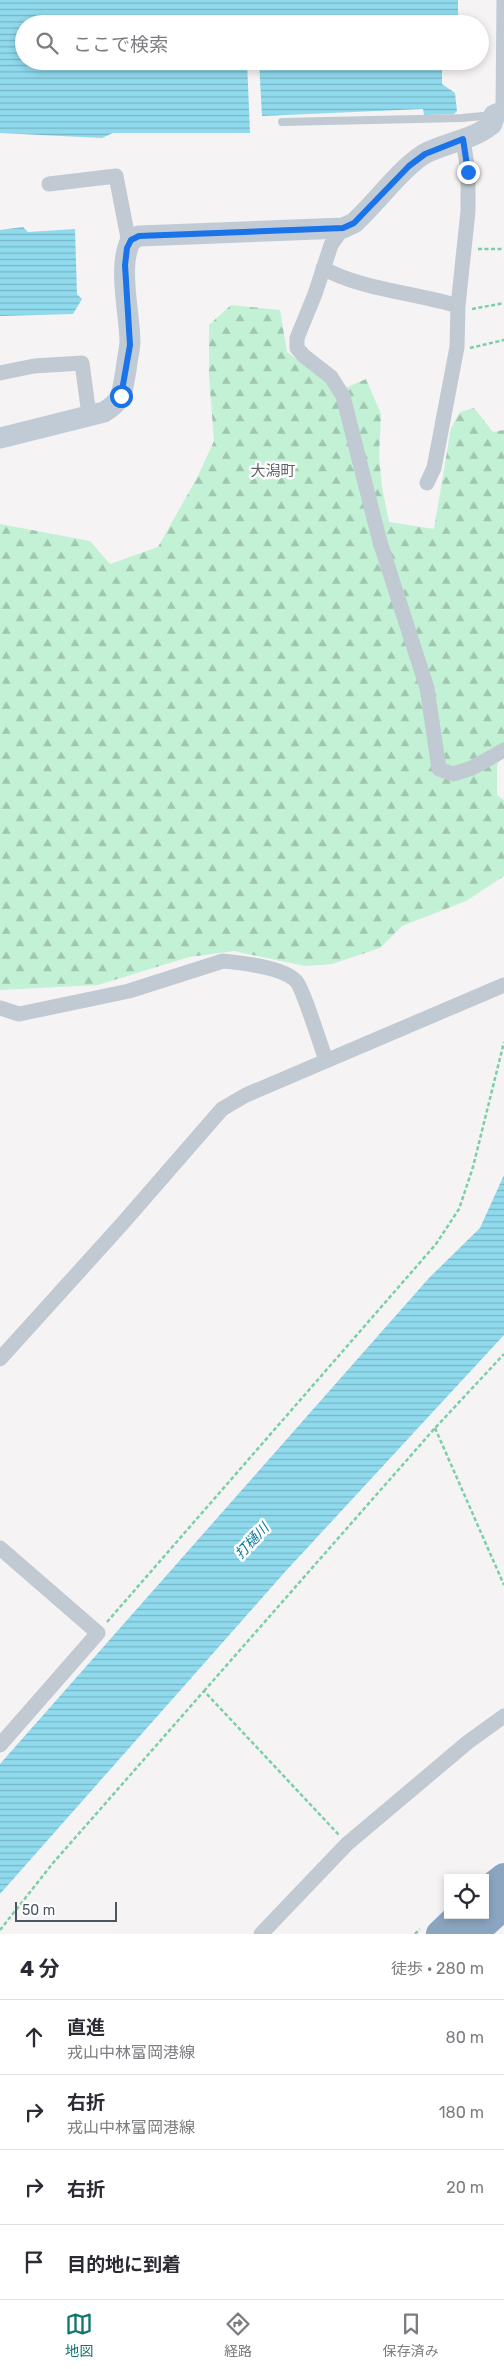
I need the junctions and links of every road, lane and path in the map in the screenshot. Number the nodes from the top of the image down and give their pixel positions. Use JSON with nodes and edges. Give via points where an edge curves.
{"nodes":[{"id":1,"x":504,"y":0,"type":"edge"},
{"id":2,"x":500,"y":112,"type":"edge"},
{"id":3,"x":282,"y":122,"type":"dead end"},
{"id":4,"x":463,"y":139,"type":"junction"},
{"id":5,"x":49,"y":184,"type":"dead end"},
{"id":6,"x":343,"y":228,"type":"junction"},
{"id":7,"x":131,"y":240,"type":"junction"},
{"id":8,"x":464,"y":249,"type":"junction"},
{"id":9,"x":504,"y":249,"type":"edge"},
{"id":10,"x":323,"y":268,"type":"junction"},
{"id":11,"x":504,"y":303,"type":"edge"},
{"id":12,"x":458,"y":306,"type":"junction"},
{"id":13,"x":504,"y":340,"type":"edge"},
{"id":14,"x":457,"y":347,"type":"junction"},
{"id":15,"x":0,"y":373,"type":"edge"},
{"id":16,"x":89,"y":415,"type":"junction"},
{"id":17,"x":0,"y":438,"type":"edge"},
{"id":18,"x":427,"y":483,"type":"dead end"},
{"id":19,"x":504,"y":750,"type":"edge"},
{"id":20,"x":504,"y":985,"type":"edge"},
{"id":21,"x":0,"y":1008,"type":"edge"},
{"id":22,"x":504,"y":1042,"type":"edge"},
{"id":23,"x":326,"y":1060,"type":"junction"},
{"id":24,"x":504,"y":1354,"type":"edge"},
{"id":25,"x":0,"y":1358,"type":"edge"},
{"id":26,"x":435,"y":1428,"type":"junction"},
{"id":27,"x":0,"y":1548,"type":"edge"},
{"id":28,"x":504,"y":1585,"type":"edge"},
{"id":29,"x":98,"y":1633,"type":"junction"},
{"id":30,"x":204,"y":1691,"type":"junction"},
{"id":31,"x":504,"y":1716,"type":"edge"},
{"id":32,"x":0,"y":1745,"type":"edge"},
{"id":33,"x":347,"y":1844,"type":"junction"},
{"id":34,"x":504,"y":1877,"type":"edge"},
{"id":35,"x":489,"y":1889,"type":"edge"},
{"id":36,"x":504,"y":1906,"type":"edge"},
{"id":37,"x":456,"y":1919,"type":"edge"},
{"id":38,"x":0,"y":1930,"type":"edge"},
{"id":39,"x":261,"y":1934,"type":"edge"},
{"id":40,"x":440,"y":1934,"type":"edge"},
{"id":41,"x":473,"y":1934,"type":"edge"}],
"edges":[{"from":1,"to":2,"type":"street"},
{"from":2,"to":3,"type":"lane","via":[[462,118]]},
{"from":2,"to":4,"type":"main road","via":[[481,133]]},
{"from":4,"to":6,"type":"main road","via":[[425,154],[409,166],[354,223]]},
{"from":4,"to":8,"type":"street","via":[[468,172]]},
{"from":5,"to":7,"type":"street","via":[[116,176]]},
{"from":6,"to":7,"type":"main road","via":[[139,236]]},
{"from":6,"to":10,"type":"street","via":[[331,245]]},
{"from":7,"to":16,"type":"main road","via":[[125,265],[130,345],[121,396],[110,408]]},
{"from":8,"to":9,"type":"path"},
{"from":8,"to":12,"type":"street"},
{"from":10,"to":12,"type":"street","via":[[339,277]]},
{"from":10,"to":19,"type":"street","via":[[297,338],[297,348],[331,377],[344,396],[380,542],[427,688],[439,769],[454,774]]},
{"from":11,"to":12,"type":"path","via":[[472,309]]},
{"from":12,"to":14,"type":"street"},
{"from":13,"to":14,"type":"path","via":[[475,347]]},
{"from":14,"to":18,"type":"street","via":[[434,468]]},
{"from":15,"to":16,"type":"street","via":[[34,366],[82,363]]},
{"from":16,"to":17,"type":"main road"},
{"from":20,"to":23,"type":"street"},
{"from":21,"to":23,"type":"street","via":[[18,1014],[129,991],[223,961],[239,963],[286,973],[298,982]]},
{"from":22,"to":29,"type":"path","via":[[459,1210],[436,1244]]},
{"from":23,"to":25,"type":"street","via":[[222,1109]]},
{"from":24,"to":26,"type":"path"},
{"from":26,"to":28,"type":"path"},
{"from":26,"to":30,"type":"path"},
{"from":27,"to":29,"type":"street"},
{"from":29,"to":32,"type":"street"},
{"from":30,"to":33,"type":"path"},
{"from":30,"to":38,"type":"path","via":[[53,1863]]},
{"from":31,"to":33,"type":"street","via":[[468,1742]]},
{"from":33,"to":39,"type":"street"},
{"from":34,"to":35,"type":"highway"},
{"from":36,"to":41,"type":"highway"},
{"from":37,"to":40,"type":"highway"}]}
